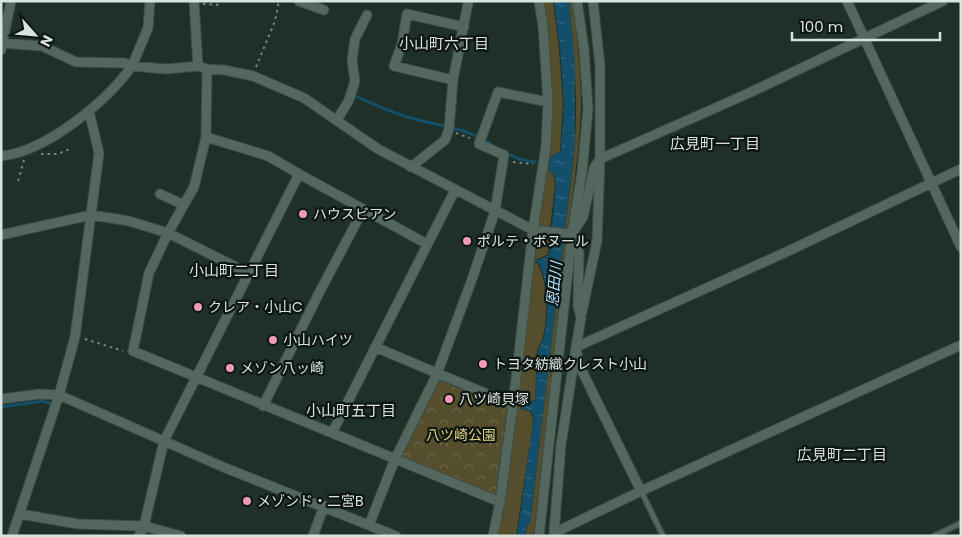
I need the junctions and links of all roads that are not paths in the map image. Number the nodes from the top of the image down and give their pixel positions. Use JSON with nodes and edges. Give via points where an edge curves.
{"nodes":[{"id":1,"x":11,"y":1,"type":"edge"},
{"id":2,"x":150,"y":1,"type":"edge"},
{"id":3,"x":299,"y":1,"type":"edge"},
{"id":4,"x":539,"y":1,"type":"edge"},
{"id":5,"x":577,"y":1,"type":"edge"},
{"id":6,"x":593,"y":1,"type":"edge"},
{"id":7,"x":847,"y":1,"type":"edge"},
{"id":8,"x":943,"y":1,"type":"edge"},
{"id":9,"x":193,"y":2,"type":"edge"},
{"id":10,"x":468,"y":3,"type":"dead end"},
{"id":11,"x":324,"y":10,"type":"dead end"},
{"id":12,"x":367,"y":15,"type":"dead end"},
{"id":13,"x":464,"y":27,"type":"junction"},
{"id":14,"x":865,"y":38,"type":"junction"},
{"id":15,"x":2,"y":45,"type":"edge"},
{"id":16,"x":132,"y":66,"type":"junction"},
{"id":17,"x":198,"y":66,"type":"junction"},
{"id":18,"x":207,"y":69,"type":"junction"},
{"id":19,"x":453,"y":80,"type":"junction"},
{"id":20,"x":548,"y":102,"type":"junction"},
{"id":21,"x":89,"y":111,"type":"junction"},
{"id":22,"x":337,"y":120,"type":"junction"},
{"id":23,"x":206,"y":137,"type":"junction"},
{"id":24,"x":1,"y":156,"type":"edge"},
{"id":25,"x":600,"y":159,"type":"junction"},
{"id":26,"x":411,"y":167,"type":"junction"},
{"id":27,"x":961,"y":169,"type":"edge"},
{"id":28,"x":299,"y":174,"type":"junction"},
{"id":29,"x":932,"y":183,"type":"junction"},
{"id":30,"x":455,"y":190,"type":"junction"},
{"id":31,"x":160,"y":194,"type":"dead end"},
{"id":32,"x":184,"y":205,"type":"junction"},
{"id":33,"x":363,"y":210,"type":"junction"},
{"id":34,"x":495,"y":211,"type":"junction"},
{"id":35,"x":91,"y":215,"type":"junction"},
{"id":36,"x":533,"y":230,"type":"junction"},
{"id":37,"x":168,"y":233,"type":"junction"},
{"id":38,"x":572,"y":234,"type":"junction"},
{"id":39,"x":1,"y":235,"type":"edge"},
{"id":40,"x":427,"y":244,"type":"junction"},
{"id":41,"x":961,"y":247,"type":"edge"},
{"id":42,"x":248,"y":273,"type":"junction"},
{"id":43,"x":581,"y":318,"type":"junction"},
{"id":44,"x":961,"y":345,"type":"edge"},
{"id":45,"x":375,"y":347,"type":"junction"},
{"id":46,"x":576,"y":347,"type":"junction"},
{"id":47,"x":437,"y":374,"type":"junction"},
{"id":48,"x":196,"y":378,"type":"junction"},
{"id":49,"x":59,"y":395,"type":"junction"},
{"id":50,"x":1,"y":399,"type":"edge"},
{"id":51,"x":513,"y":405,"type":"junction"},
{"id":52,"x":263,"y":406,"type":"junction"},
{"id":53,"x":332,"y":433,"type":"junction"},
{"id":54,"x":164,"y":441,"type":"junction"},
{"id":55,"x":395,"y":459,"type":"junction"},
{"id":56,"x":641,"y":490,"type":"junction"},
{"id":57,"x":500,"y":502,"type":"junction"},
{"id":58,"x":324,"y":506,"type":"junction"},
{"id":59,"x":20,"y":514,"type":"junction"},
{"id":60,"x":961,"y":523,"type":"edge"},
{"id":61,"x":369,"y":525,"type":"junction"},
{"id":62,"x":144,"y":526,"type":"junction"},
{"id":63,"x":553,"y":534,"type":"edge"},
{"id":64,"x":12,"y":536,"type":"edge"},
{"id":65,"x":139,"y":536,"type":"edge"},
{"id":66,"x":181,"y":536,"type":"edge"},
{"id":67,"x":313,"y":536,"type":"edge"},
{"id":68,"x":396,"y":536,"type":"edge"},
{"id":69,"x":493,"y":536,"type":"edge"},
{"id":70,"x":539,"y":536,"type":"edge"},
{"id":71,"x":663,"y":536,"type":"edge"},
{"id":72,"x":934,"y":536,"type":"edge"}],
"edges":[{"from":1,"to":15,"type":"street"},
{"from":2,"to":16,"type":"street","via":[[148,28]]},
{"from":3,"to":11,"type":"street"},
{"from":4,"to":20,"type":"street"},
{"from":5,"to":38,"type":"street","via":[[588,109]]},
{"from":6,"to":25,"type":"street","via":[[600,66]]},
{"from":7,"to":14,"type":"street"},
{"from":8,"to":14,"type":"street"},
{"from":9,"to":17,"type":"street"},
{"from":10,"to":13,"type":"street"},
{"from":12,"to":22,"type":"street","via":[[355,39],[352,61],[355,81],[349,100]]},
{"from":13,"to":19,"type":"street"},
{"from":13,"to":19,"type":"street","via":[[407,14],[394,66]]},
{"from":14,"to":25,"type":"street"},
{"from":14,"to":29,"type":"street"},
{"from":15,"to":16,"type":"street","via":[[42,46],[76,62]]},
{"from":16,"to":17,"type":"street","via":[[166,69]]},
{"from":16,"to":21,"type":"street"},
{"from":17,"to":18,"type":"street"},
{"from":18,"to":22,"type":"street","via":[[253,76],[304,98]]},
{"from":18,"to":23,"type":"street"},
{"from":19,"to":26,"type":"street","via":[[445,140]]},
{"from":20,"to":34,"type":"street","via":[[498,92],[478,144],[504,155]]},
{"from":20,"to":36,"type":"street","via":[[544,166]]},
{"from":21,"to":24,"type":"street","via":[[29,149]]},
{"from":21,"to":35,"type":"street","via":[[99,153]]},
{"from":22,"to":26,"type":"street"},
{"from":23,"to":28,"type":"street","via":[[268,156]]},
{"from":23,"to":32,"type":"street","via":[[194,187]]},
{"from":25,"to":38,"type":"street","via":[[594,168],[583,216]]},
{"from":25,"to":43,"type":"street","via":[[597,241]]},
{"from":26,"to":30,"type":"street"},
{"from":27,"to":29,"type":"street"},
{"from":28,"to":33,"type":"street"},
{"from":28,"to":42,"type":"street"},
{"from":29,"to":41,"type":"street"},
{"from":29,"to":46,"type":"street"},
{"from":30,"to":34,"type":"street"},
{"from":30,"to":40,"type":"street"},
{"from":31,"to":32,"type":"street"},
{"from":32,"to":37,"type":"street"},
{"from":33,"to":40,"type":"street"},
{"from":33,"to":52,"type":"street"},
{"from":34,"to":36,"type":"street"},
{"from":34,"to":47,"type":"street"},
{"from":35,"to":37,"type":"street","via":[[129,221]]},
{"from":35,"to":39,"type":"street"},
{"from":35,"to":49,"type":"street","via":[[75,337]]},
{"from":36,"to":38,"type":"street"},
{"from":36,"to":51,"type":"street"},
{"from":37,"to":42,"type":"street"},
{"from":37,"to":48,"type":"street","via":[[149,273],[133,351]]},
{"from":38,"to":43,"type":"street","via":[[579,253],[578,305]]},
{"from":38,"to":70,"type":"street"},
{"from":40,"to":45,"type":"street"},
{"from":42,"to":48,"type":"street"},
{"from":43,"to":46,"type":"street"},
{"from":44,"to":56,"type":"street"},
{"from":45,"to":47,"type":"street"},
{"from":45,"to":53,"type":"street"},
{"from":46,"to":56,"type":"street","via":[[579,365]]},
{"from":46,"to":63,"type":"street","via":[[561,445]]},
{"from":47,"to":51,"type":"street"},
{"from":47,"to":55,"type":"street"},
{"from":48,"to":52,"type":"street"},
{"from":48,"to":54,"type":"street"},
{"from":49,"to":50,"type":"street"},
{"from":49,"to":54,"type":"street"},
{"from":49,"to":59,"type":"street"},
{"from":51,"to":57,"type":"street"},
{"from":52,"to":53,"type":"street"},
{"from":53,"to":55,"type":"street"},
{"from":54,"to":58,"type":"street"},
{"from":54,"to":62,"type":"street"},
{"from":55,"to":57,"type":"street"},
{"from":55,"to":61,"type":"street"},
{"from":56,"to":63,"type":"street"},
{"from":56,"to":71,"type":"lane"},
{"from":57,"to":69,"type":"street"},
{"from":58,"to":61,"type":"street"},
{"from":58,"to":67,"type":"street"},
{"from":59,"to":62,"type":"street","via":[[78,524]]},
{"from":59,"to":64,"type":"street"},
{"from":60,"to":72,"type":"lane"},
{"from":61,"to":68,"type":"street"},
{"from":62,"to":65,"type":"street"},
{"from":62,"to":66,"type":"street"}]}
